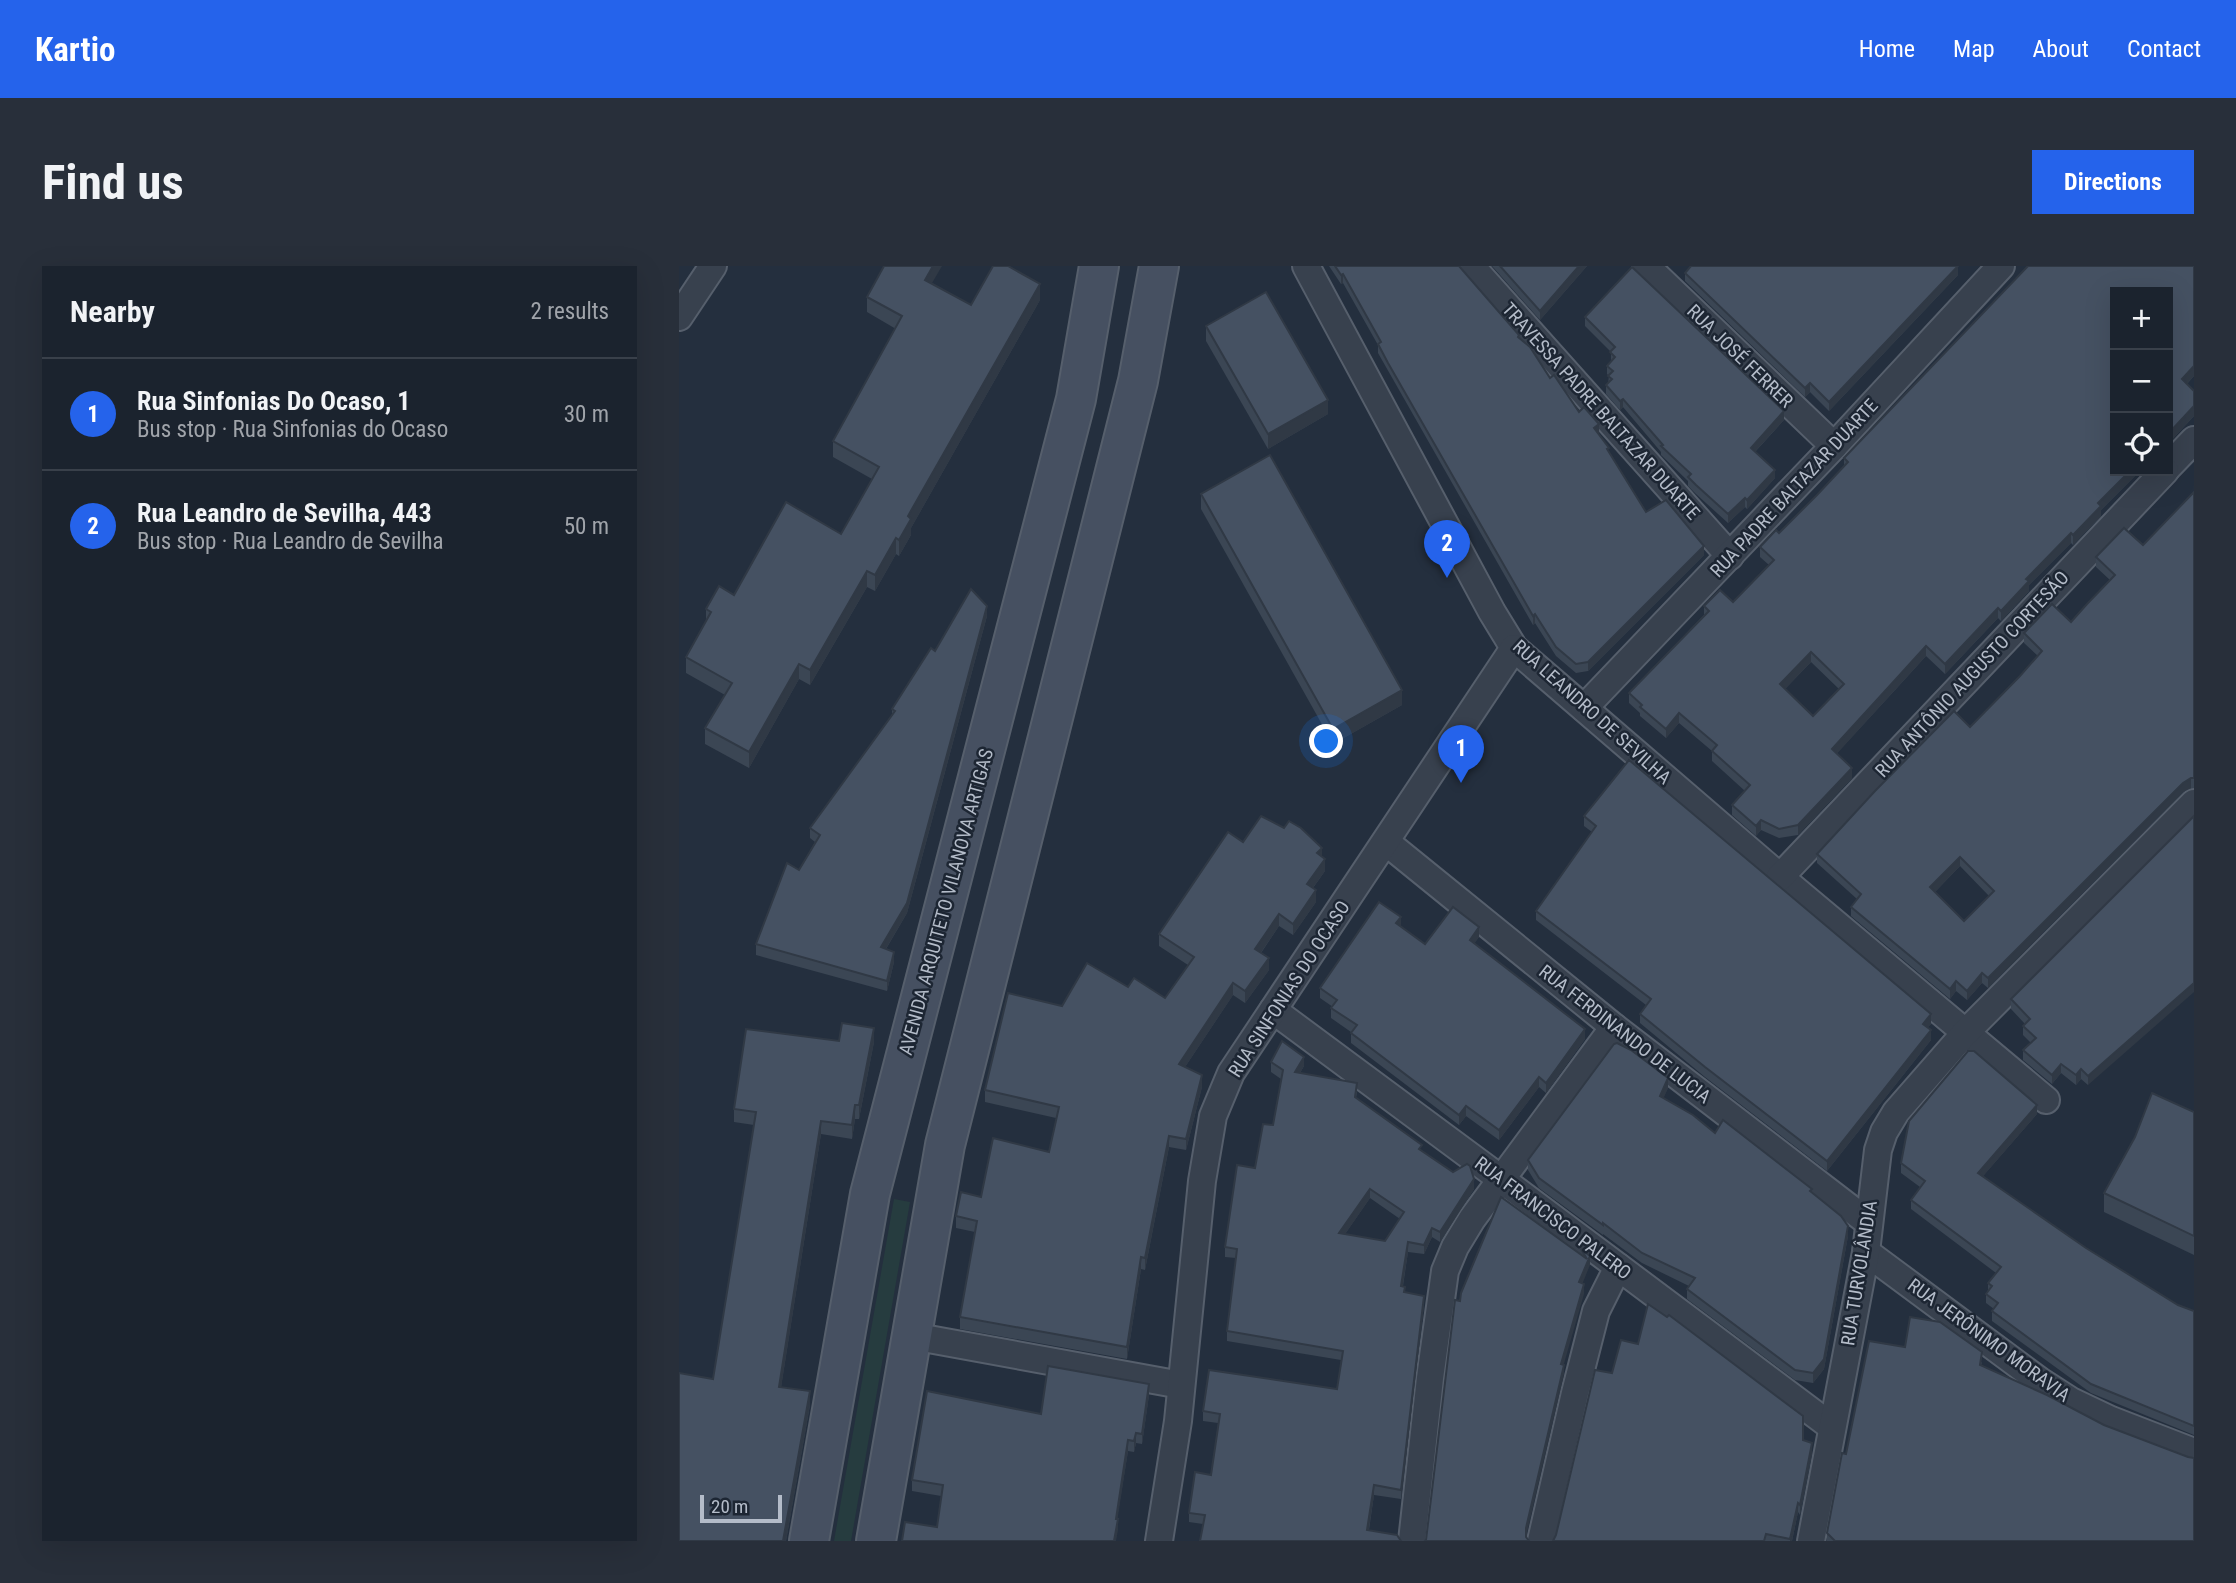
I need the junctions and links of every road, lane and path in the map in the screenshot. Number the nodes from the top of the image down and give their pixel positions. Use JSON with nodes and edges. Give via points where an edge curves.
{"nodes":[{"id":1,"x":713,"y":266,"type":"edge"},
{"id":2,"x":1099,"y":266,"type":"edge"},
{"id":3,"x":1159,"y":266,"type":"edge"},
{"id":4,"x":1306,"y":266,"type":"edge"},
{"id":5,"x":1471,"y":266,"type":"edge"},
{"id":6,"x":2001,"y":266,"type":"edge"},
{"id":7,"x":1660,"y":271,"type":"edge"},
{"id":8,"x":679,"y":317,"type":"edge"},
{"id":9,"x":2194,"y":440,"type":"edge"},
{"id":10,"x":1834,"y":446,"type":"junction"},
{"id":11,"x":2173,"y":462,"type":"edge"},
{"id":12,"x":2159,"y":476,"type":"edge"},
{"id":13,"x":1730,"y":556,"type":"junction"},
{"id":14,"x":1514,"y":648,"type":"junction"},
{"id":15,"x":1584,"y":708,"type":"junction"},
{"id":16,"x":2194,"y":803,"type":"edge"},
{"id":17,"x":1386,"y":842,"type":"junction"},
{"id":18,"x":1780,"y":877,"type":"junction"},
{"id":19,"x":1273,"y":1010,"type":"junction"},
{"id":20,"x":1614,"y":1027,"type":"junction"},
{"id":21,"x":1965,"y":1033,"type":"junction"},
{"id":22,"x":2046,"y":1100,"type":"dead end"},
{"id":23,"x":1501,"y":1179,"type":"junction"},
{"id":24,"x":1868,"y":1222,"type":"junction"},
{"id":25,"x":1865,"y":1252,"type":"junction"},
{"id":26,"x":1618,"y":1267,"type":"junction"},
{"id":27,"x":912,"y":1336,"type":"junction"},
{"id":28,"x":1181,"y":1385,"type":"junction"},
{"id":29,"x":1832,"y":1427,"type":"junction"},
{"id":30,"x":2194,"y":1452,"type":"edge"},
{"id":31,"x":809,"y":1541,"type":"edge"},
{"id":32,"x":876,"y":1541,"type":"edge"},
{"id":33,"x":1159,"y":1541,"type":"edge"},
{"id":34,"x":1412,"y":1541,"type":"edge"},
{"id":35,"x":1541,"y":1541,"type":"edge"},
{"id":36,"x":1811,"y":1541,"type":"edge"}],
"edges":[{"from":1,"to":8,"type":"street"},
{"from":2,"to":31,"type":"main road","name":"AVENIDA ARQUITETO VILANOVA ARTIGAS","via":[[1076,399],[870,1195]]},
{"from":3,"to":27,"type":"main road","via":[[1138,380],[945,1145]]},
{"from":4,"to":14,"type":"street","name":"RUA LEANDRO DE SEVILHA"},
{"from":5,"to":13,"type":"street","name":"TRAVESSA PADRE BALTAZAR DUARTE"},
{"from":6,"to":10,"type":"street","name":"RUA PADRE BALTAZAR DUARTE"},
{"from":7,"to":10,"type":"street","name":"RUA JOSÉ FERRER"},
{"from":9,"to":11,"type":"street","name":"RUA ANTÔNIO AUGUSTO CORTESÃO"},
{"from":10,"to":13,"type":"street","name":"RUA PADRE BALTAZAR DUARTE"},
{"from":12,"to":18,"type":"street","name":"RUA ANTÔNIO AUGUSTO CORTESÃO"},
{"from":13,"to":15,"type":"street","name":"RUA PADRE BALTAZAR DUARTE"},
{"from":14,"to":15,"type":"street","name":"RUA LEANDRO DE SEVILHA"},
{"from":14,"to":17,"type":"street","name":"RUA SINFONIAS DO OCASO"},
{"from":15,"to":18,"type":"street","name":"RUA LEANDRO DE SEVILHA"},
{"from":16,"to":21,"type":"street"},
{"from":17,"to":19,"type":"street","name":"RUA SINFONIAS DO OCASO"},
{"from":17,"to":20,"type":"street","name":"RUA FERDINANDO DE LUCIA"},
{"from":18,"to":21,"type":"street","name":"RUA LEANDRO DE SEVILHA"},
{"from":19,"to":23,"type":"street","name":"RUA FRANCISCO PALERO"},
{"from":19,"to":28,"type":"street","name":"RUA SINFONIAS DO OCASO","via":[[1231,1073],[1213,1116]]},
{"from":20,"to":23,"type":"street"},
{"from":20,"to":24,"type":"street","name":"RUA FERDINANDO DE LUCIA"},
{"from":21,"to":22,"type":"street","name":"RUA LEANDRO DE SEVILHA"},
{"from":21,"to":24,"type":"street","name":"RUA TURVOLÂNDIA","via":[[1896,1111],[1884,1132]]},
{"from":23,"to":26,"type":"street","name":"RUA FRANCISCO PALERO"},
{"from":23,"to":34,"type":"street","via":[[1455,1247],[1445,1271]]},
{"from":24,"to":25,"type":"street","name":"RUA TURVOLÂNDIA"},
{"from":25,"to":29,"type":"street","name":"RUA TURVOLÂNDIA"},
{"from":25,"to":30,"type":"street","name":"RUA JERÔNIMO MORAVIA","via":[[2060,1394],[2111,1420]]},
{"from":26,"to":29,"type":"street","name":"RUA FRANCISCO PALERO"},
{"from":26,"to":35,"type":"street","via":[[1596,1311]]},
{"from":27,"to":28,"type":"street"},
{"from":27,"to":32,"type":"main road"},
{"from":28,"to":33,"type":"street","name":"RUA SINFONIAS DO OCASO"},
{"from":29,"to":36,"type":"street","name":"RUA TURVOLÂNDIA"}]}
